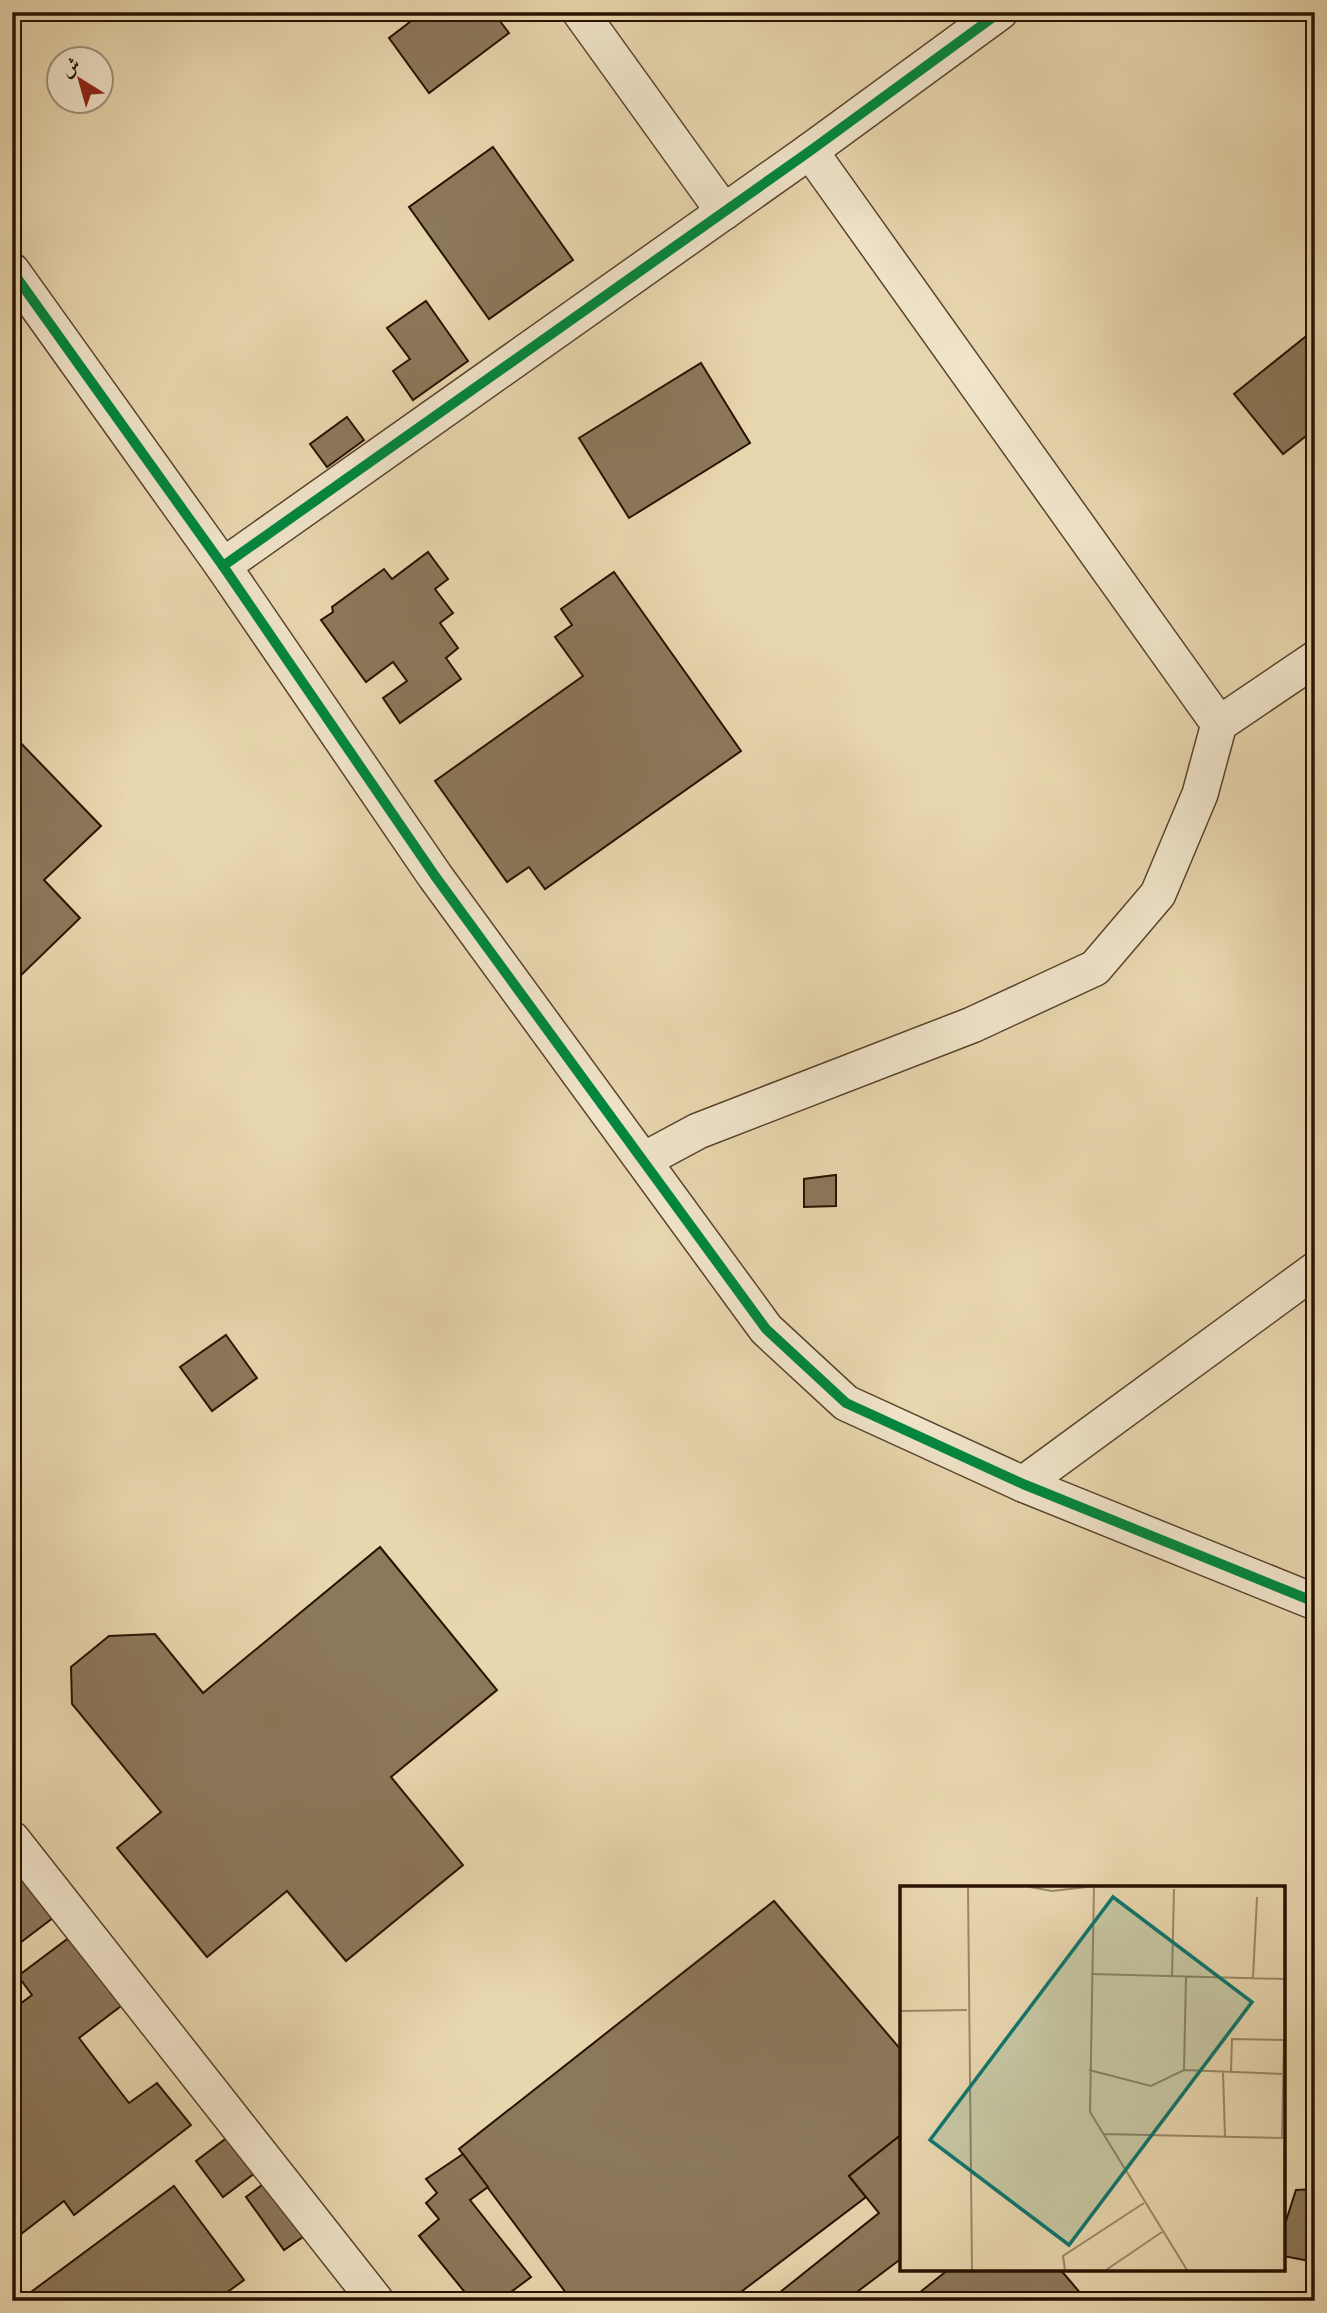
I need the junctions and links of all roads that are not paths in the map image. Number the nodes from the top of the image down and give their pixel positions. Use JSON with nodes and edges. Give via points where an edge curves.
{"nodes":[{"id":1,"x":580,"y":12,"type":"edge"},
{"id":2,"x":1000,"y":12,"type":"edge"},
{"id":3,"x":810,"y":151,"type":"junction"},
{"id":4,"x":724,"y":212,"type":"junction"},
{"id":5,"x":12,"y":271,"type":"edge"},
{"id":6,"x":223,"y":566,"type":"junction"},
{"id":7,"x":1315,"y":659,"type":"edge"},
{"id":8,"x":1219,"y":724,"type":"junction"},
{"id":9,"x":644,"y":1160,"type":"junction"},
{"id":10,"x":1315,"y":1270,"type":"edge"},
{"id":11,"x":1023,"y":1485,"type":"junction"},
{"id":12,"x":1315,"y":1602,"type":"edge"},
{"id":13,"x":12,"y":1839,"type":"edge"},
{"id":14,"x":376,"y":2301,"type":"edge"}],
"edges":[{"from":1,"to":4,"type":"street"},
{"from":2,"to":3,"type":"street"},
{"from":3,"to":4,"type":"street"},
{"from":3,"to":8,"type":"street"},
{"from":4,"to":6,"type":"street"},
{"from":5,"to":6,"type":"street"},
{"from":6,"to":9,"type":"street","via":[[435,876]]},
{"from":7,"to":8,"type":"street"},
{"from":8,"to":9,"type":"street","via":[[1200,794],[1158,894],[1095,968],[972,1026],[698,1131]]},
{"from":9,"to":11,"type":"street","via":[[766,1329],[846,1403]]},
{"from":10,"to":11,"type":"street"},
{"from":11,"to":12,"type":"street"},
{"from":13,"to":14,"type":"street"}]}
